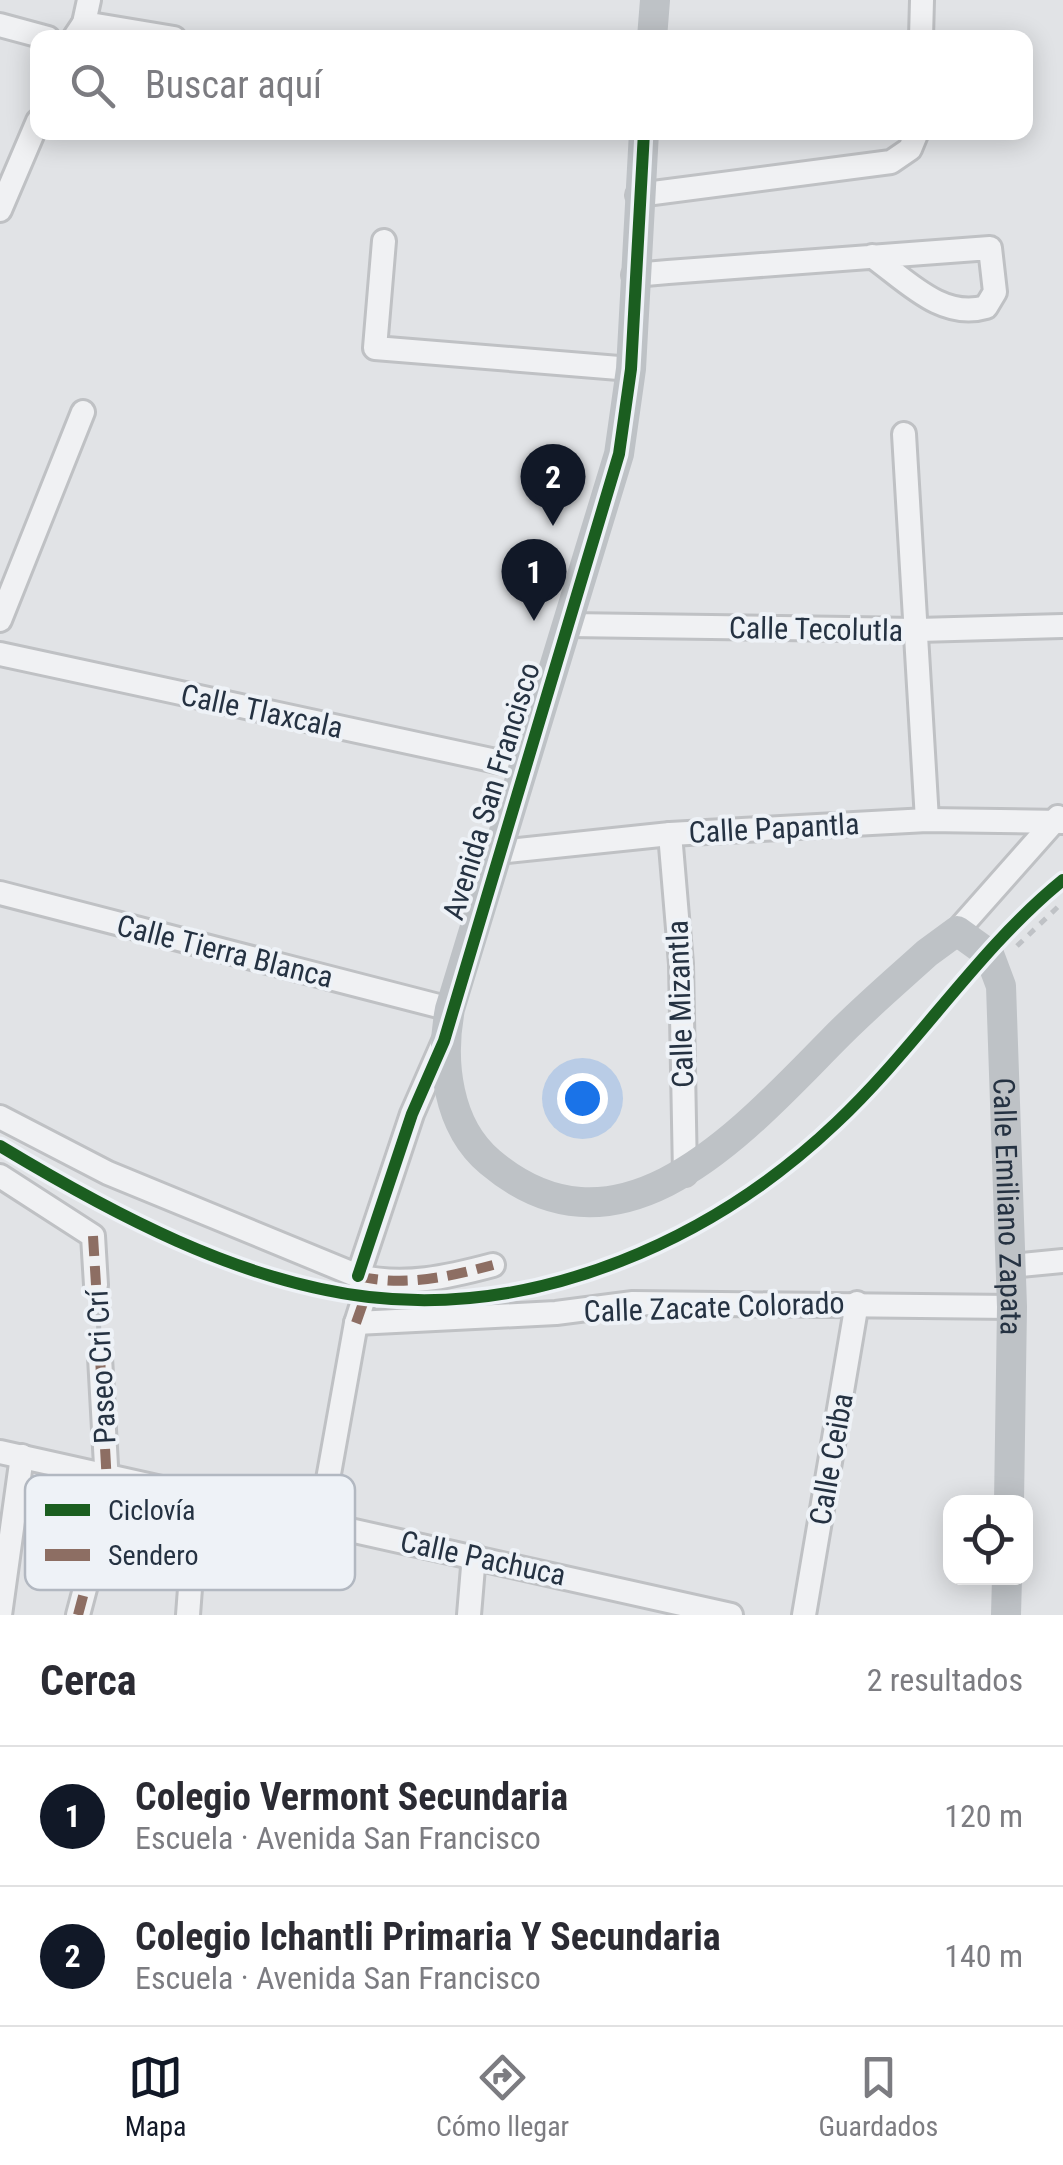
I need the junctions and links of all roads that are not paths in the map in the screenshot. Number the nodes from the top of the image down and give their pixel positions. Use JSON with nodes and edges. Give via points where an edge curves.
{"nodes":[{"id":1,"x":655,"y":0,"type":"edge"},
{"id":2,"x":922,"y":0,"type":"edge"},
{"id":3,"x":82,"y":20,"type":"edge"},
{"id":4,"x":0,"y":25,"type":"edge"},
{"id":5,"x":133,"y":30,"type":"edge"},
{"id":6,"x":653,"y":30,"type":"edge"},
{"id":7,"x":920,"y":30,"type":"edge"},
{"id":8,"x":30,"y":33,"type":"edge"},
{"id":9,"x":30,"y":140,"type":"edge"},
{"id":10,"x":643,"y":140,"type":"edge"},
{"id":11,"x":913,"y":140,"type":"edge"},
{"id":12,"x":638,"y":195,"type":"junction"},
{"id":13,"x":0,"y":210,"type":"edge"},
{"id":14,"x":384,"y":242,"type":"dead end"},
{"id":15,"x":872,"y":256,"type":"junction"},
{"id":16,"x":634,"y":275,"type":"junction"},
{"id":17,"x":631,"y":369,"type":"junction"},
{"id":18,"x":83,"y":412,"type":"dead end"},
{"id":19,"x":904,"y":434,"type":"dead end"},
{"id":20,"x":0,"y":620,"type":"edge"},
{"id":21,"x":569,"y":625,"type":"junction"},
{"id":22,"x":1063,"y":626,"type":"edge"},
{"id":23,"x":918,"y":630,"type":"junction"},
{"id":24,"x":0,"y":654,"type":"edge"},
{"id":25,"x":524,"y":767,"type":"junction"},
{"id":26,"x":1059,"y":818,"type":"edge"},
{"id":27,"x":926,"y":820,"type":"junction"},
{"id":28,"x":670,"y":834,"type":"junction"},
{"id":29,"x":498,"y":852,"type":"junction"},
{"id":30,"x":0,"y":893,"type":"edge"},
{"id":31,"x":957,"y":931,"type":"junction"},
{"id":32,"x":450,"y":1009,"type":"junction"},
{"id":33,"x":444,"y":1041,"type":"junction"},
{"id":34,"x":0,"y":1117,"type":"edge"},
{"id":35,"x":685,"y":1174,"type":"junction"},
{"id":36,"x":0,"y":1176,"type":"edge"},
{"id":37,"x":1063,"y":1261,"type":"edge"},
{"id":38,"x":494,"y":1265,"type":"dead end"},
{"id":39,"x":1011,"y":1266,"type":"junction"},
{"id":40,"x":364,"y":1277,"type":"junction"},
{"id":41,"x":96,"y":1285,"type":"road end"},
{"id":42,"x":857,"y":1302,"type":"junction"},
{"id":43,"x":1012,"y":1307,"type":"junction"},
{"id":44,"x":356,"y":1324,"type":"junction"},
{"id":45,"x":100,"y":1357,"type":"road end"},
{"id":46,"x":11,"y":1454,"type":"edge"},
{"id":47,"x":100,"y":1475,"type":"edge"},
{"id":48,"x":108,"y":1475,"type":"edge"},
{"id":49,"x":329,"y":1475,"type":"edge"},
{"id":50,"x":1008,"y":1495,"type":"edge"},
{"id":51,"x":355,"y":1531,"type":"edge"},
{"id":52,"x":474,"y":1555,"type":"junction"},
{"id":53,"x":1007,"y":1585,"type":"edge"},
{"id":54,"x":85,"y":1590,"type":"edge"},
{"id":55,"x":190,"y":1590,"type":"edge"},
{"id":56,"x":0,"y":1615,"type":"edge"},
{"id":57,"x":78,"y":1615,"type":"edge"},
{"id":58,"x":188,"y":1615,"type":"edge"},
{"id":59,"x":470,"y":1615,"type":"edge"},
{"id":60,"x":731,"y":1615,"type":"edge"},
{"id":61,"x":804,"y":1615,"type":"edge"},
{"id":62,"x":1006,"y":1615,"type":"edge"}],
"edges":[{"from":1,"to":6,"type":"street"},
{"from":2,"to":7,"type":"street"},
{"from":3,"to":5,"type":"street"},
{"from":4,"to":8,"type":"street"},
{"from":9,"to":13,"type":"street"},
{"from":10,"to":12,"type":"street","name":"Avenida San Francisco"},
{"from":11,"to":12,"type":"street","via":[[891,162]]},
{"from":12,"to":16,"type":"street","name":"Avenida San Francisco"},
{"from":14,"to":17,"type":"street","via":[[375,348]]},
{"from":15,"to":15,"type":"street","via":[[946,308],[986,307],[995,292],[990,248]]},
{"from":15,"to":16,"type":"street"},
{"from":16,"to":17,"type":"street","name":"Avenida San Francisco"},
{"from":17,"to":21,"type":"street","name":"Avenida San Francisco","via":[[619,454]]},
{"from":18,"to":20,"type":"street"},
{"from":19,"to":23,"type":"street"},
{"from":21,"to":23,"type":"street","name":"Calle Tecolutla"},
{"from":21,"to":25,"type":"street","name":"Avenida San Francisco"},
{"from":22,"to":23,"type":"street","name":"Calle Tecolutla"},
{"from":23,"to":27,"type":"street"},
{"from":24,"to":25,"type":"street","name":"Calle Tlaxcala"},
{"from":25,"to":29,"type":"street","name":"Avenida San Francisco"},
{"from":26,"to":27,"type":"street","name":"Calle Papantla"},
{"from":26,"to":31,"type":"street"},
{"from":27,"to":28,"type":"street","name":"Calle Papantla"},
{"from":28,"to":29,"type":"street","name":"Calle Papantla"},
{"from":28,"to":35,"type":"street","name":"Calle Mizantla","via":[[681,964]]},
{"from":29,"to":32,"type":"street","name":"Avenida San Francisco"},
{"from":30,"to":32,"type":"street","name":"Calle Tierra Blanca"},
{"from":31,"to":35,"type":"street","name":"Avenida San Francisco"},
{"from":31,"to":39,"type":"street","name":"Calle Emiliano Zapata","via":[[980,944],[1001,986]]},
{"from":32,"to":33,"type":"street","name":"Avenida San Francisco"},
{"from":33,"to":35,"type":"street","name":"Avenida San Francisco","via":[[452,1101],[475,1150],[518,1186],[601,1204]]},
{"from":33,"to":40,"type":"street","name":"Avenida San Francisco","via":[[412,1114]]},
{"from":34,"to":40,"type":"street","via":[[108,1173]]},
{"from":36,"to":41,"type":"street","name":"Paseo Cri Crí","via":[[93,1236]]},
{"from":37,"to":39,"type":"street"},
{"from":38,"to":40,"type":"street","via":[[445,1278]]},
{"from":39,"to":43,"type":"street","name":"Calle Emiliano Zapata"},
{"from":40,"to":44,"type":"street","name":"Avenida San Francisco"},
{"from":42,"to":43,"type":"street","name":"Calle Zacate Colorado"},
{"from":42,"to":44,"type":"street","name":"Calle Zacate Colorado","via":[[632,1303]]},
{"from":42,"to":61,"type":"street","name":"Calle Ceiba"},
{"from":43,"to":50,"type":"street","name":"Calle Emiliano Zapata"},
{"from":44,"to":49,"type":"street","name":"Avenida San Francisco"},
{"from":45,"to":48,"type":"street","name":"Paseo Cri Crí"},
{"from":46,"to":47,"type":"street","name":"Calle Pachuca"},
{"from":46,"to":56,"type":"street"},
{"from":51,"to":52,"type":"street","name":"Calle Pachuca"},
{"from":52,"to":59,"type":"street"},
{"from":52,"to":60,"type":"street","name":"Calle Pachuca"},
{"from":53,"to":62,"type":"street"},
{"from":54,"to":57,"type":"street","name":"Paseo Cri Crí"},
{"from":55,"to":58,"type":"street"}]}
